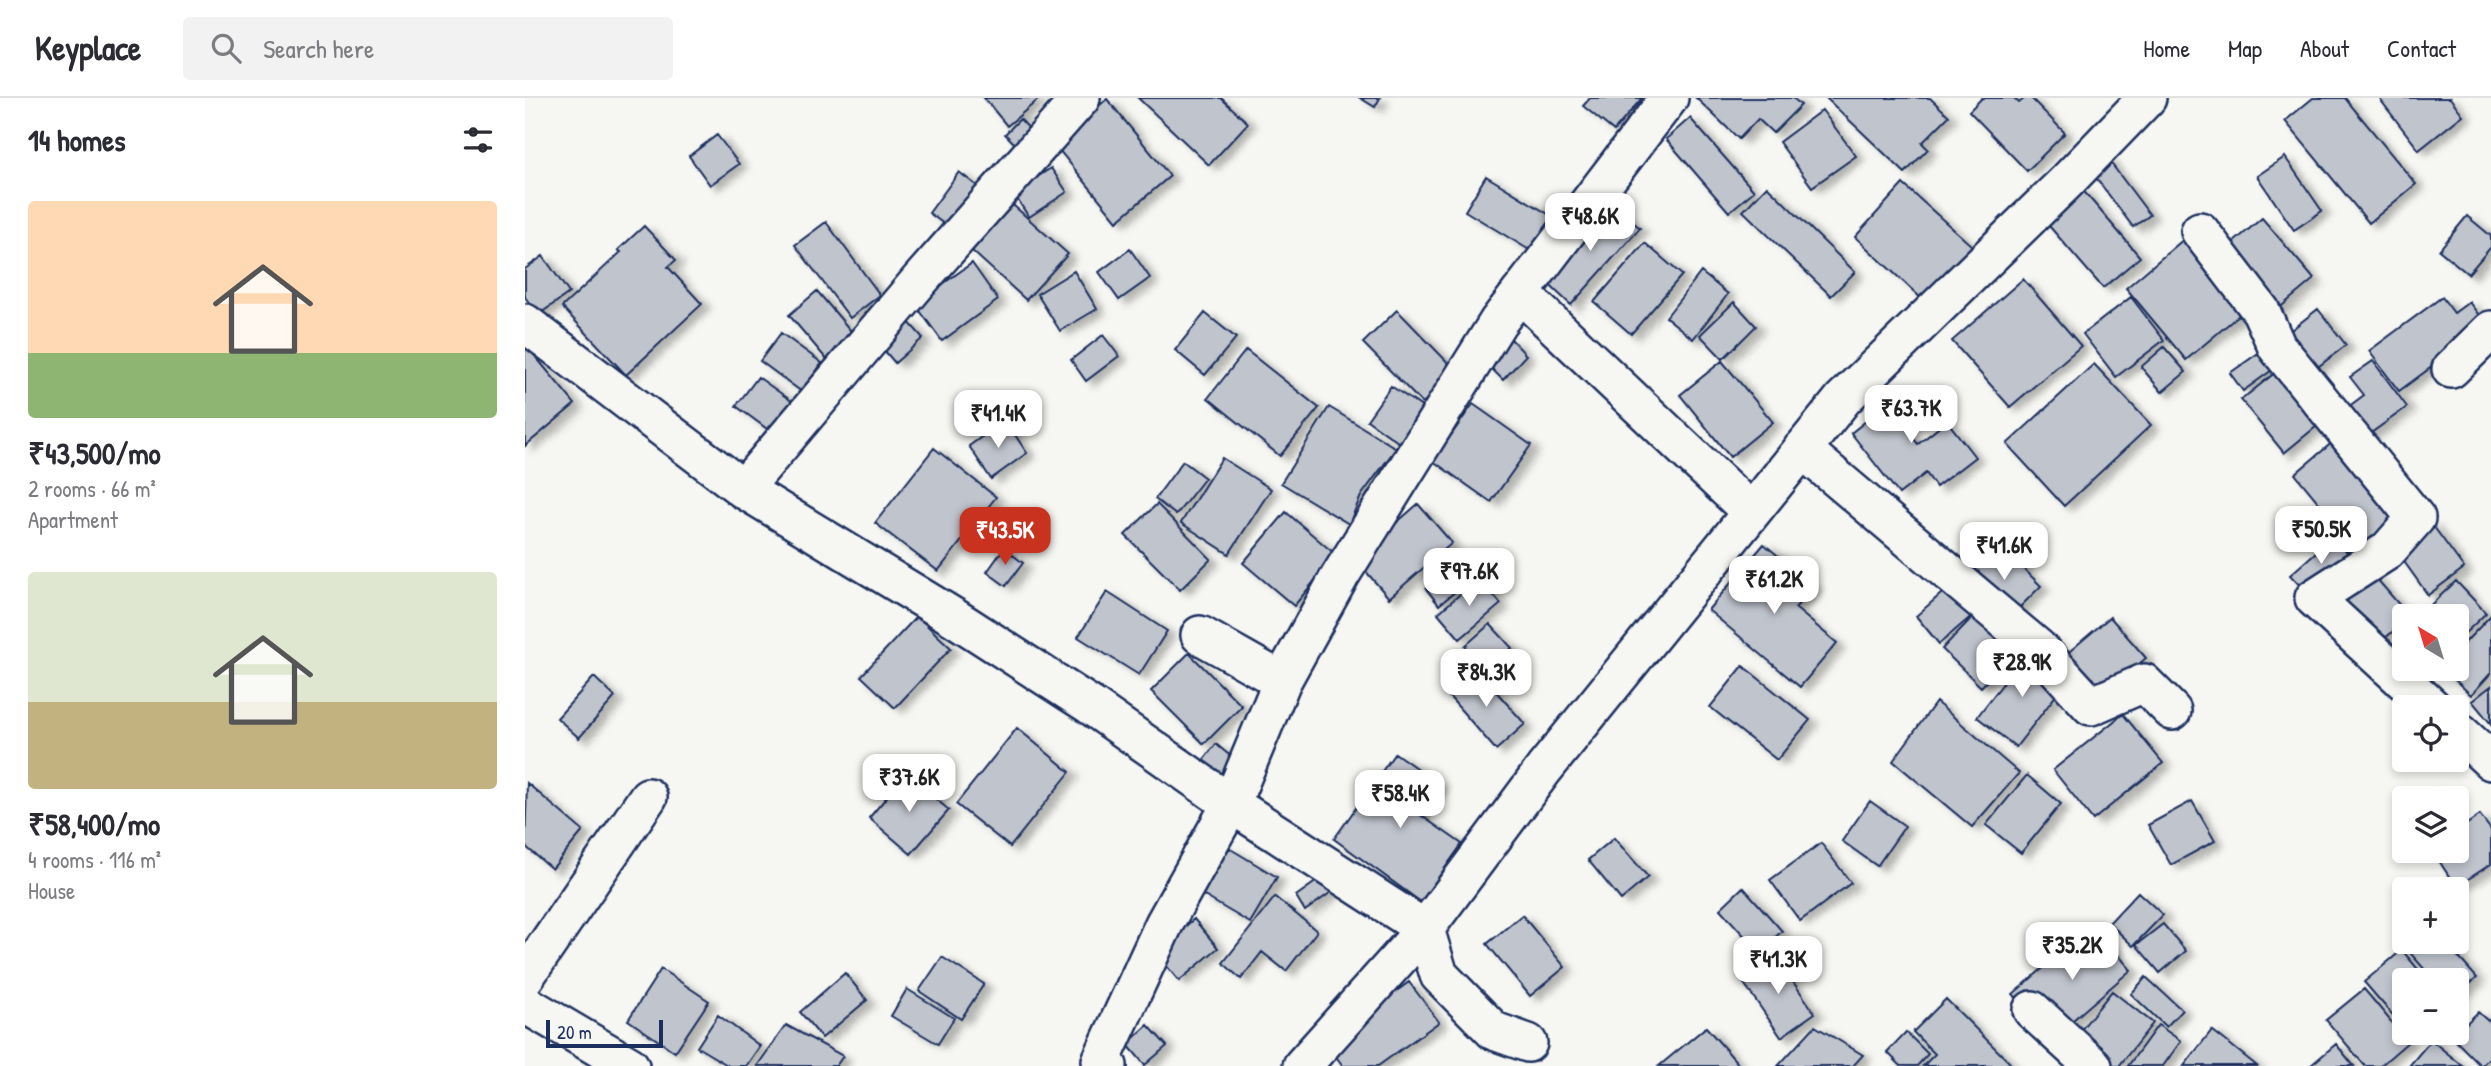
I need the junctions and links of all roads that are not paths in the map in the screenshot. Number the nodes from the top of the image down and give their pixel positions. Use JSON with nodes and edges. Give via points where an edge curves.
{"nodes":[{"id":1,"x":1081,"y":98,"type":"edge"},
{"id":2,"x":1669,"y":98,"type":"edge"},
{"id":3,"x":2143,"y":99,"type":"edge"},
{"id":4,"x":2200,"y":232,"type":"dead end"},
{"id":5,"x":1520,"y":293,"type":"junction"},
{"id":6,"x":525,"y":323,"type":"edge"},
{"id":7,"x":2491,"y":330,"type":"edge"},
{"id":8,"x":2451,"y":369,"type":"dead end"},
{"id":9,"x":1802,"y":449,"type":"junction"},
{"id":10,"x":743,"y":489,"type":"junction"},
{"id":11,"x":1751,"y":512,"type":"junction"},
{"id":12,"x":1201,"y":635,"type":"dead end"},
{"id":13,"x":1282,"y":681,"type":"junction"},
{"id":14,"x":2419,"y":695,"type":"edge"},
{"id":15,"x":2172,"y":711,"type":"dead end"},
{"id":16,"x":2469,"y":741,"type":"edge"},
{"id":17,"x":2491,"y":761,"type":"edge"},
{"id":18,"x":648,"y":797,"type":"dead end"},
{"id":19,"x":1231,"y":804,"type":"junction"},
{"id":20,"x":1425,"y":929,"type":"junction"},
{"id":21,"x":525,"y":976,"type":"edge"},
{"id":22,"x":525,"y":1004,"type":"edge"},
{"id":23,"x":2032,"y":1010,"type":"dead end"},
{"id":24,"x":1528,"y":1043,"type":"dead end"},
{"id":25,"x":1103,"y":1064,"type":"edge"},
{"id":26,"x":630,"y":1066,"type":"edge"},
{"id":27,"x":1302,"y":1066,"type":"edge"},
{"id":28,"x":2093,"y":1066,"type":"edge"}],
"edges":[{"from":1,"to":10,"type":"street"},
{"from":2,"to":5,"type":"street"},
{"from":3,"to":9,"type":"street","via":[[2067,181],[1843,399]]},
{"from":4,"to":14,"type":"street","via":[[2261,311],[2277,347],[2416,519],[2386,551],[2314,598]]},
{"from":5,"to":11,"type":"street"},
{"from":5,"to":13,"type":"street","via":[[1340,576]]},
{"from":6,"to":10,"type":"street"},
{"from":7,"to":8,"type":"street"},
{"from":9,"to":11,"type":"street"},
{"from":9,"to":15,"type":"street","via":[[2038,649],[2091,706],[2144,683]]},
{"from":10,"to":19,"type":"street","via":[[978,632]]},
{"from":11,"to":20,"type":"street","via":[[1544,769]]},
{"from":12,"to":13,"type":"street"},
{"from":13,"to":19,"type":"street"},
{"from":16,"to":17,"type":"street"},
{"from":18,"to":21,"type":"street"},
{"from":19,"to":20,"type":"street"},
{"from":19,"to":25,"type":"street","via":[[1164,925]]},
{"from":20,"to":24,"type":"street","via":[[1439,975],[1494,1031]]},
{"from":20,"to":27,"type":"street"},
{"from":22,"to":26,"type":"street"},
{"from":23,"to":28,"type":"street"}]}
